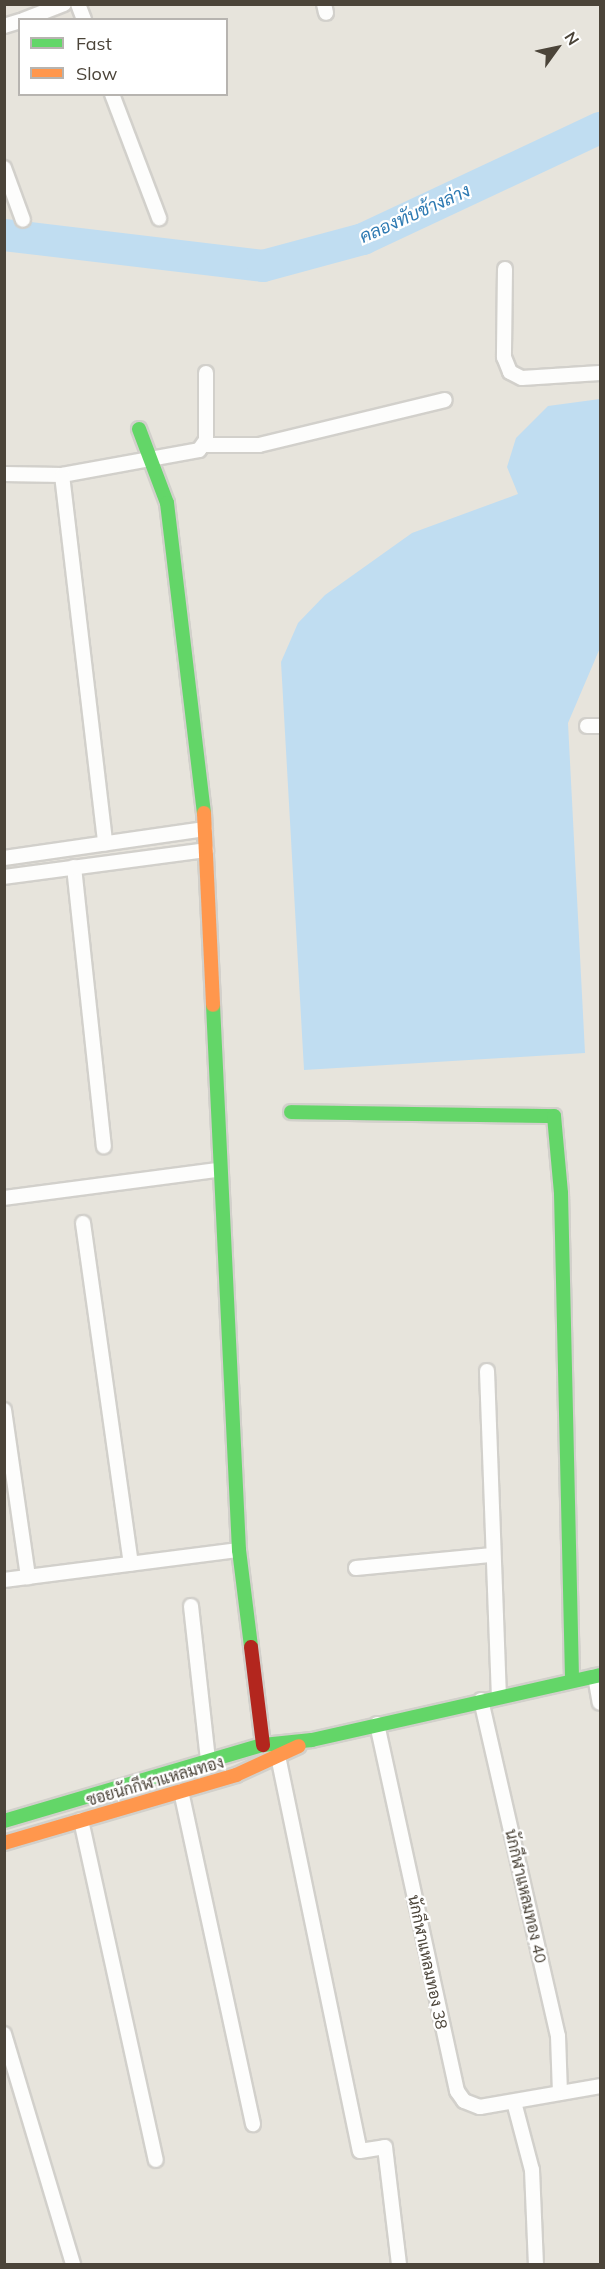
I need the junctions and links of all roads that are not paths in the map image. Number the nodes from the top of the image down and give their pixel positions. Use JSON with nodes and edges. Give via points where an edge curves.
{"nodes":[{"id":1,"x":64,"y":4,"type":"edge"},
{"id":2,"x":26,"y":18,"type":"edge"},
{"id":3,"x":113,"y":96,"type":"edge"},
{"id":4,"x":4,"y":168,"type":"edge"},
{"id":5,"x":159,"y":218,"type":"dead end"},
{"id":6,"x":23,"y":220,"type":"dead end"},
{"id":7,"x":505,"y":269,"type":"dead end"},
{"id":8,"x":206,"y":373,"type":"dead end"},
{"id":9,"x":600,"y":373,"type":"edge"},
{"id":10,"x":445,"y":400,"type":"dead end"},
{"id":11,"x":139,"y":429,"type":"dead end"},
{"id":12,"x":204,"y":446,"type":"junction"},
{"id":13,"x":152,"y":459,"type":"junction"},
{"id":14,"x":4,"y":474,"type":"edge"},
{"id":15,"x":62,"y":475,"type":"junction"},
{"id":16,"x":205,"y":829,"type":"junction"},
{"id":17,"x":105,"y":843,"type":"junction"},
{"id":18,"x":206,"y":850,"type":"junction"},
{"id":19,"x":5,"y":858,"type":"edge"},
{"id":20,"x":74,"y":867,"type":"junction"},
{"id":21,"x":6,"y":877,"type":"edge"},
{"id":22,"x":291,"y":1112,"type":"dead end"},
{"id":23,"x":104,"y":1146,"type":"dead end"},
{"id":24,"x":218,"y":1170,"type":"junction"},
{"id":25,"x":4,"y":1198,"type":"edge"},
{"id":26,"x":83,"y":1223,"type":"dead end"},
{"id":27,"x":487,"y":1371,"type":"dead end"},
{"id":28,"x":4,"y":1410,"type":"edge"},
{"id":29,"x":239,"y":1550,"type":"junction"},
{"id":30,"x":492,"y":1555,"type":"junction"},
{"id":31,"x":131,"y":1563,"type":"junction"},
{"id":32,"x":356,"y":1568,"type":"dead end"},
{"id":33,"x":28,"y":1577,"type":"junction"},
{"id":34,"x":4,"y":1580,"type":"edge"},
{"id":35,"x":191,"y":1606,"type":"dead end"},
{"id":36,"x":598,"y":1675,"type":"edge"},
{"id":37,"x":572,"y":1679,"type":"junction"},
{"id":38,"x":499,"y":1695,"type":"junction"},
{"id":39,"x":481,"y":1700,"type":"junction"},
{"id":40,"x":600,"y":1703,"type":"edge"},
{"id":41,"x":377,"y":1724,"type":"junction"},
{"id":42,"x":312,"y":1740,"type":"junction"},
{"id":43,"x":263,"y":1745,"type":"junction"},
{"id":44,"x":278,"y":1756,"type":"junction"},
{"id":45,"x":208,"y":1761,"type":"junction"},
{"id":46,"x":181,"y":1791,"type":"junction"},
{"id":47,"x":81,"y":1820,"type":"junction"},
{"id":48,"x":4,"y":1821,"type":"edge"},
{"id":49,"x":4,"y":1843,"type":"edge"},
{"id":50,"x":4,"y":2034,"type":"edge"},
{"id":51,"x":600,"y":2086,"type":"edge"},
{"id":52,"x":560,"y":2093,"type":"junction"},
{"id":53,"x":514,"y":2102,"type":"junction"},
{"id":54,"x":253,"y":2124,"type":"dead end"},
{"id":55,"x":156,"y":2160,"type":"dead end"},
{"id":56,"x":73,"y":2265,"type":"edge"},
{"id":57,"x":399,"y":2265,"type":"edge"},
{"id":58,"x":536,"y":2265,"type":"edge"}],
"edges":[{"from":1,"to":2,"type":"street"},
{"from":3,"to":5,"type":"street"},
{"from":4,"to":6,"type":"street"},
{"from":7,"to":9,"type":"street","via":[[504,357],[510,372],[522,378]]},
{"from":8,"to":12,"type":"street"},
{"from":10,"to":12,"type":"street","via":[[259,445]]},
{"from":11,"to":13,"type":"street"},
{"from":12,"to":13,"type":"street"},
{"from":13,"to":15,"type":"street"},
{"from":13,"to":16,"type":"street","via":[[167,503]]},
{"from":14,"to":15,"type":"street"},
{"from":15,"to":17,"type":"street"},
{"from":16,"to":17,"type":"street"},
{"from":16,"to":18,"type":"street"},
{"from":17,"to":19,"type":"street"},
{"from":18,"to":20,"type":"street"},
{"from":18,"to":24,"type":"street"},
{"from":19,"to":21,"type":"street"},
{"from":20,"to":21,"type":"street"},
{"from":20,"to":23,"type":"street"},
{"from":22,"to":37,"type":"street","via":[[554,1116]]},
{"from":24,"to":25,"type":"street"},
{"from":24,"to":29,"type":"street"},
{"from":26,"to":31,"type":"street"},
{"from":27,"to":30,"type":"street"},
{"from":28,"to":33,"type":"street"},
{"from":29,"to":31,"type":"street"},
{"from":29,"to":43,"type":"street"},
{"from":30,"to":32,"type":"street"},
{"from":30,"to":38,"type":"street"},
{"from":31,"to":33,"type":"street"},
{"from":33,"to":34,"type":"street"},
{"from":35,"to":45,"type":"street"},
{"from":36,"to":37,"type":"street","name":"ซอยนักกีฬาแหลมทอง"},
{"from":36,"to":40,"type":"street"},
{"from":37,"to":38,"type":"street","name":"ซอยนักกีฬาแหลมทอง"},
{"from":38,"to":39,"type":"street","name":"ซอยนักกีฬาแหลมทอง"},
{"from":39,"to":41,"type":"street","name":"ซอยนักกีฬาแหลมทอง"},
{"from":39,"to":52,"type":"street","name":"นักกีฬาแหลมทอง 40","via":[[558,2036]]},
{"from":41,"to":42,"type":"street","name":"ซอยนักกีฬาแหลมทอง"},
{"from":41,"to":53,"type":"street","name":"นักกีฬาแหลมทอง 38","via":[[457,2091],[464,2101],[480,2106]]},
{"from":42,"to":43,"type":"street","name":"ซอยนักกีฬาแหลมทอง"},
{"from":42,"to":44,"type":"street","name":"ซอยนักกีฬาแหลมทอง"},
{"from":43,"to":45,"type":"street","name":"ซอยนักกีฬาแหลมทอง"},
{"from":44,"to":46,"type":"street","name":"ซอยนักกีฬาแหลมทอง"},
{"from":44,"to":57,"type":"street","via":[[360,2151],[385,2147]]},
{"from":45,"to":48,"type":"street","name":"ซอยนักกีฬาแหลมทอง"},
{"from":46,"to":47,"type":"street","name":"ซอยนักกีฬาแหลมทอง"},
{"from":46,"to":54,"type":"street"},
{"from":47,"to":49,"type":"street","name":"ซอยนักกีฬาแหลมทอง"},
{"from":47,"to":55,"type":"street"},
{"from":50,"to":56,"type":"street"},
{"from":51,"to":52,"type":"street","name":"นักกีฬาแหลมทอง 38"},
{"from":52,"to":53,"type":"street","name":"นักกีฬาแหลมทอง 38"},
{"from":53,"to":58,"type":"street","via":[[532,2170]]}]}
